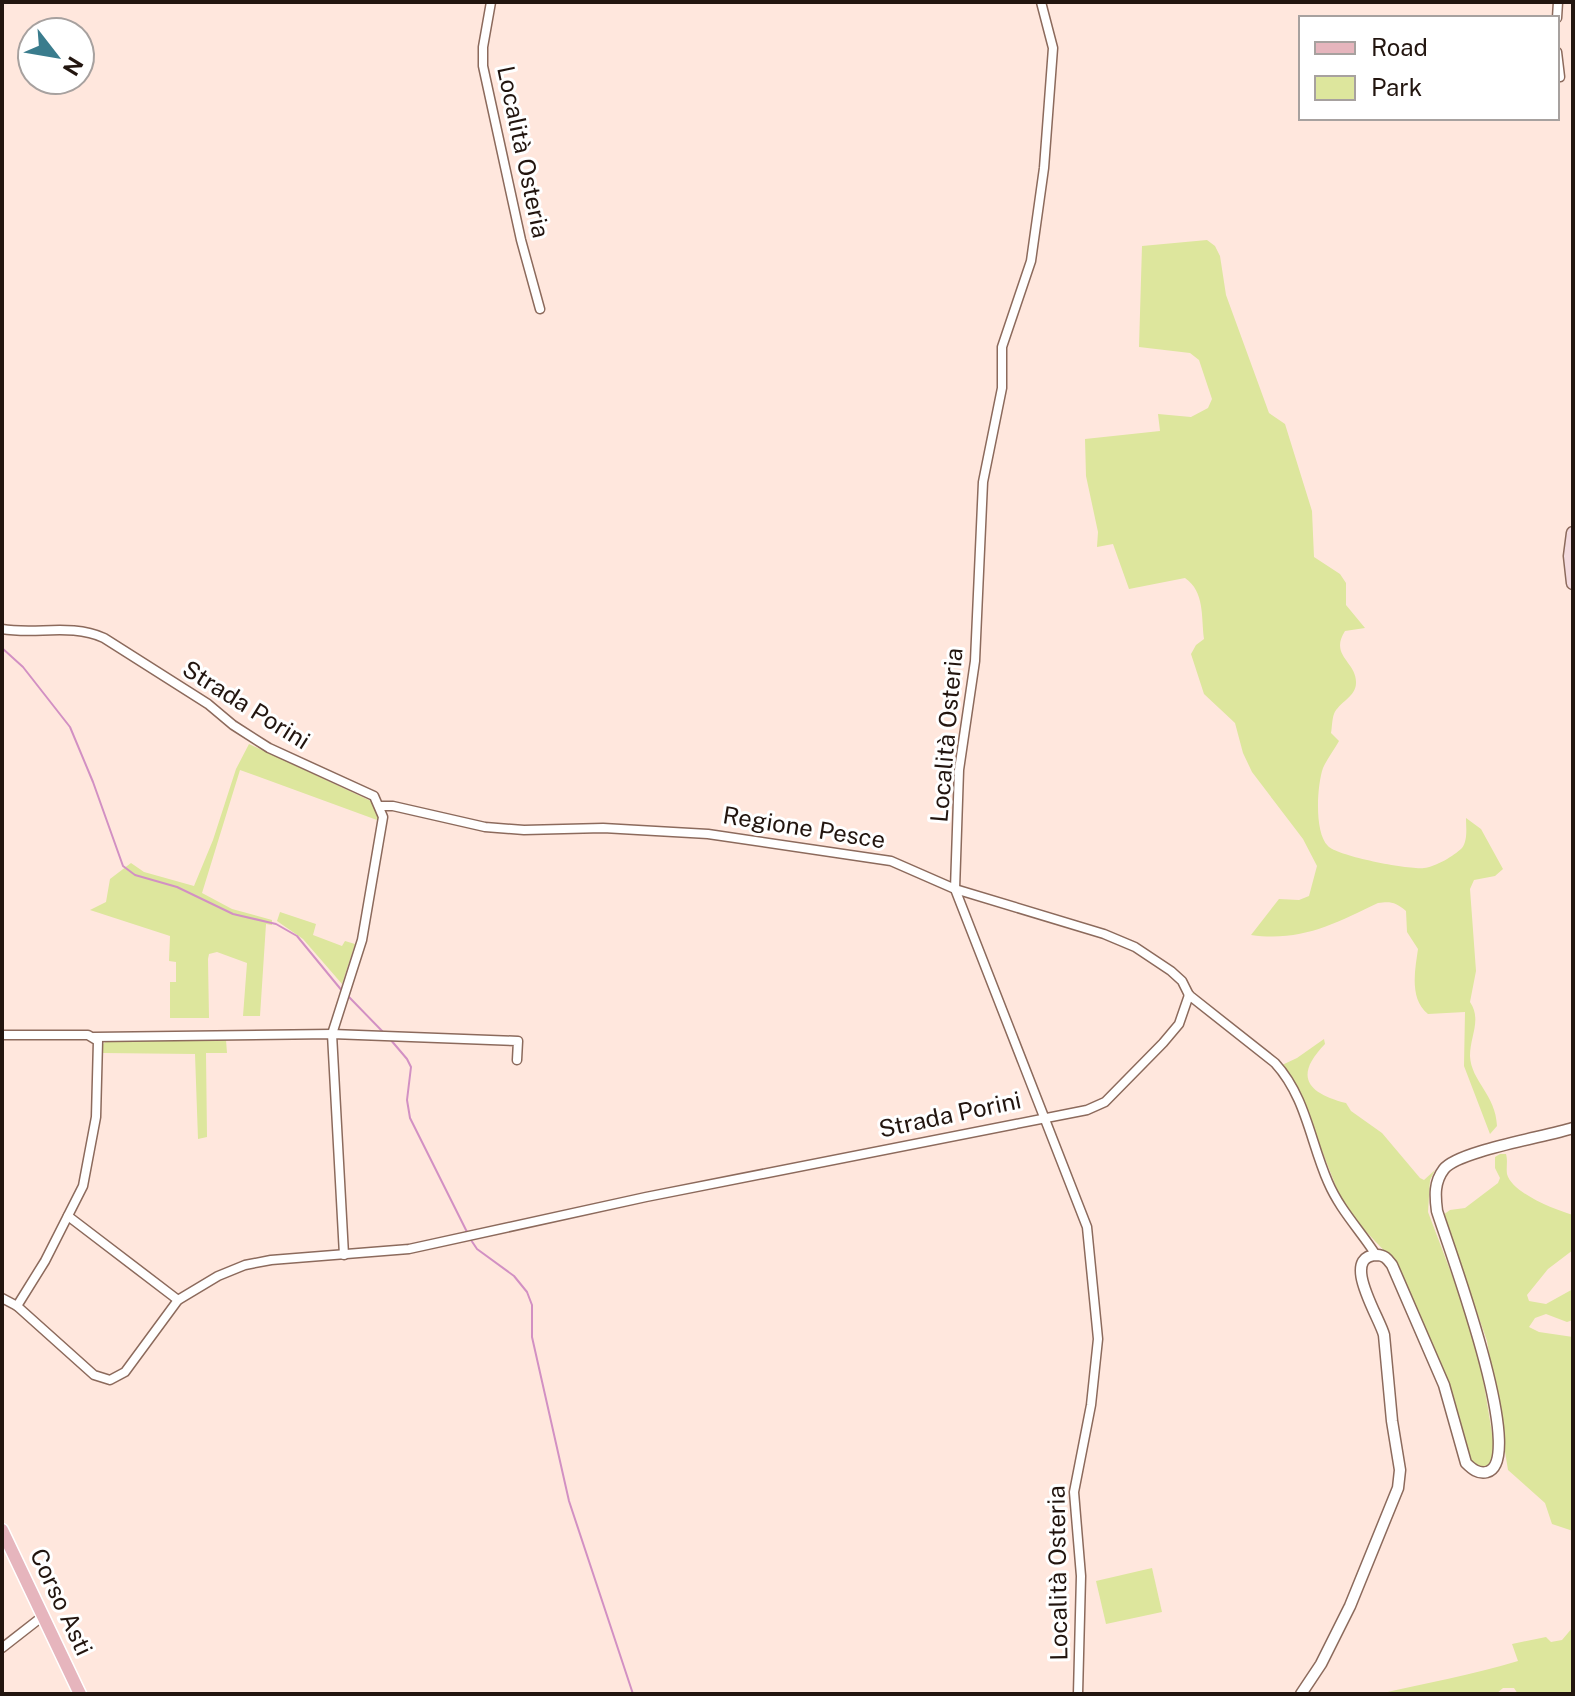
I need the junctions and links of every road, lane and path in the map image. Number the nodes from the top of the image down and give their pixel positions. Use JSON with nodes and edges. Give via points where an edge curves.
{"nodes":[{"id":1,"x":491,"y":2,"type":"edge"},
{"id":2,"x":1041,"y":2,"type":"edge"},
{"id":3,"x":1559,"y":69,"type":"edge"},
{"id":4,"x":1560,"y":77,"type":"dead end"},
{"id":5,"x":540,"y":309,"type":"dead end"},
{"id":6,"x":1573,"y":533,"type":"edge"},
{"id":7,"x":1573,"y":583,"type":"edge"},
{"id":8,"x":2,"y":629,"type":"edge"},
{"id":9,"x":380,"y":806,"type":"junction"},
{"id":10,"x":955,"y":889,"type":"junction"},
{"id":11,"x":1189,"y":995,"type":"junction"},
{"id":12,"x":332,"y":1034,"type":"junction"},
{"id":13,"x":2,"y":1035,"type":"edge"},
{"id":14,"x":94,"y":1037,"type":"junction"},
{"id":15,"x":517,"y":1060,"type":"dead end"},
{"id":16,"x":1044,"y":1116,"type":"junction"},
{"id":17,"x":1573,"y":1128,"type":"edge"},
{"id":18,"x":68,"y":1216,"type":"junction"},
{"id":19,"x":344,"y":1255,"type":"junction"},
{"id":20,"x":1376,"y":1255,"type":"junction"},
{"id":21,"x":2,"y":1298,"type":"edge"},
{"id":22,"x":178,"y":1300,"type":"junction"},
{"id":23,"x":17,"y":1306,"type":"junction"},
{"id":24,"x":2,"y":1530,"type":"edge"},
{"id":25,"x":43,"y":1616,"type":"junction"},
{"id":26,"x":2,"y":1648,"type":"edge"},
{"id":27,"x":80,"y":1694,"type":"edge"},
{"id":28,"x":1078,"y":1694,"type":"edge"},
{"id":29,"x":1301,"y":1694,"type":"edge"}],
"edges":[{"from":1,"to":5,"type":"street","name":"Località Osteria","via":[[483,66]]},
{"from":2,"to":10,"type":"street","name":"Località Osteria","via":[[1053,48],[1044,168],[1031,261],[1002,347],[1002,388],[983,482],[975,661],[959,770]]},
{"from":3,"to":4,"type":"street"},
{"from":6,"to":7,"type":"main road"},
{"from":8,"to":9,"type":"street","name":"Strada Porini","via":[[71,629],[104,638],[246,734],[374,796]]},
{"from":9,"to":10,"type":"street","name":"Regione Pesce","via":[[485,827],[603,828],[751,839],[891,861]]},
{"from":9,"to":12,"type":"street","via":[[383,817],[362,940]]},
{"from":10,"to":11,"type":"street","name":"Regione Pesce","via":[[1135,947],[1171,971]]},
{"from":10,"to":16,"type":"street","name":"Località Osteria"},
{"from":11,"to":16,"type":"street","name":"Strada Porini","via":[[1179,1024],[1105,1102]]},
{"from":11,"to":20,"type":"street","via":[[1286,1076],[1332,1191]]},
{"from":12,"to":14,"type":"street"},
{"from":12,"to":15,"type":"street","via":[[518,1041]]},
{"from":12,"to":19,"type":"street"},
{"from":13,"to":14,"type":"street"},
{"from":14,"to":18,"type":"street","via":[[96,1117],[83,1186]]},
{"from":16,"to":19,"type":"street","name":"Strada Porini","via":[[409,1249]]},
{"from":16,"to":28,"type":"street","name":"Località Osteria","via":[[1087,1227],[1098,1339],[1074,1492],[1081,1576]]},
{"from":17,"to":20,"type":"street","via":[[1452,1161],[1434,1193],[1482,1343],[1500,1451],[1491,1471],[1472,1470],[1466,1463],[1444,1385],[1392,1265]]},
{"from":18,"to":22,"type":"street"},
{"from":18,"to":23,"type":"street"},
{"from":19,"to":22,"type":"street","name":"Strada Porini","via":[[245,1265]]},
{"from":20,"to":29,"type":"street","via":[[1368,1257],[1360,1273],[1384,1335],[1398,1488],[1350,1606]]},
{"from":21,"to":23,"type":"street","name":"Strada Porini"},
{"from":22,"to":23,"type":"street","name":"Strada Porini","via":[[125,1372],[110,1380],[94,1375]]},
{"from":24,"to":25,"type":"main road","name":"Corso Asti"},
{"from":25,"to":26,"type":"street"},
{"from":25,"to":27,"type":"main road","name":"Corso Asti"}]}
